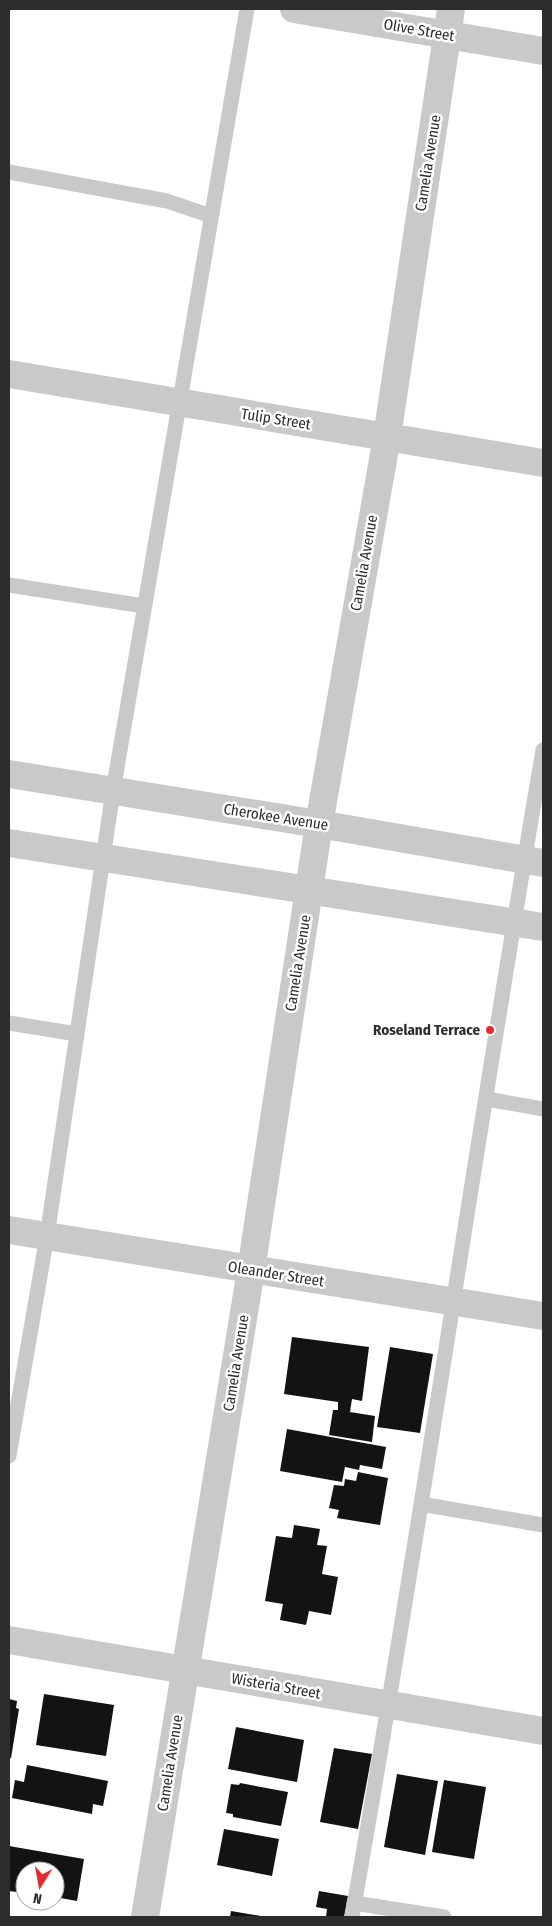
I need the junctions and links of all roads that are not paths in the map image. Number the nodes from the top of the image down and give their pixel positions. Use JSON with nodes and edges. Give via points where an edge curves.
{"nodes":[{"id":1,"x":248,"y":9,"type":"edge"},
{"id":2,"x":294,"y":9,"type":"edge"},
{"id":3,"x":449,"y":22,"type":"edge"},
{"id":4,"x":543,"y":51,"type":"edge"},
{"id":5,"x":9,"y":172,"type":"edge"},
{"id":6,"x":211,"y":216,"type":"junction"},
{"id":7,"x":9,"y":374,"type":"edge"},
{"id":8,"x":180,"y":403,"type":"junction"},
{"id":9,"x":386,"y":437,"type":"junction"},
{"id":10,"x":543,"y":463,"type":"edge"},
{"id":11,"x":9,"y":585,"type":"edge"},
{"id":12,"x":144,"y":606,"type":"junction"},
{"id":13,"x":543,"y":750,"type":"edge"},
{"id":14,"x":9,"y":774,"type":"edge"},
{"id":15,"x":113,"y":791,"type":"junction"},
{"id":16,"x":319,"y":824,"type":"junction"},
{"id":17,"x":9,"y":843,"type":"edge"},
{"id":18,"x":103,"y":858,"type":"junction"},
{"id":19,"x":534,"y":861,"type":"edge"},
{"id":20,"x":309,"y":890,"type":"junction"},
{"id":21,"x":515,"y":923,"type":"junction"},
{"id":22,"x":543,"y":927,"type":"edge"},
{"id":23,"x":9,"y":1022,"type":"edge"},
{"id":24,"x":77,"y":1034,"type":"junction"},
{"id":25,"x":486,"y":1099,"type":"junction"},
{"id":26,"x":543,"y":1109,"type":"edge"},
{"id":27,"x":9,"y":1230,"type":"edge"},
{"id":28,"x":47,"y":1236,"type":"junction"},
{"id":29,"x":251,"y":1270,"type":"junction"},
{"id":30,"x":452,"y":1302,"type":"junction"},
{"id":31,"x":543,"y":1316,"type":"edge"},
{"id":32,"x":10,"y":1437,"type":"edge"},
{"id":33,"x":9,"y":1456,"type":"edge"},
{"id":34,"x":421,"y":1504,"type":"junction"},
{"id":35,"x":543,"y":1525,"type":"edge"},
{"id":36,"x":9,"y":1640,"type":"edge"},
{"id":37,"x":185,"y":1670,"type":"junction"},
{"id":38,"x":390,"y":1705,"type":"junction"},
{"id":39,"x":543,"y":1731,"type":"edge"},
{"id":40,"x":353,"y":1910,"type":"edge"},
{"id":41,"x":145,"y":1917,"type":"edge"},
{"id":42,"x":444,"y":1917,"type":"edge"}],
"edges":[{"from":1,"to":6,"type":"lane"},
{"from":2,"to":3,"type":"street","name":"Olive Street"},
{"from":3,"to":4,"type":"street","name":"Olive Street"},
{"from":3,"to":9,"type":"street","name":"Camelia Avenue"},
{"from":5,"to":6,"type":"lane","via":[[167,201]]},
{"from":6,"to":8,"type":"lane"},
{"from":7,"to":8,"type":"street","name":"Tulip Street"},
{"from":8,"to":9,"type":"street","name":"Tulip Street"},
{"from":8,"to":12,"type":"lane"},
{"from":9,"to":10,"type":"street","name":"Tulip Street"},
{"from":9,"to":16,"type":"street","name":"Camelia Avenue"},
{"from":11,"to":12,"type":"lane"},
{"from":12,"to":15,"type":"lane"},
{"from":13,"to":19,"type":"lane"},
{"from":14,"to":15,"type":"street","name":"Cherokee Avenue"},
{"from":15,"to":16,"type":"street","name":"Cherokee Avenue"},
{"from":15,"to":18,"type":"lane"},
{"from":16,"to":19,"type":"street","name":"Cherokee Avenue"},
{"from":16,"to":20,"type":"street","name":"Camelia Avenue"},
{"from":17,"to":18,"type":"street"},
{"from":18,"to":20,"type":"street"},
{"from":18,"to":24,"type":"lane"},
{"from":19,"to":21,"type":"lane"},
{"from":20,"to":21,"type":"street"},
{"from":20,"to":29,"type":"street","name":"Camelia Avenue"},
{"from":21,"to":22,"type":"street"},
{"from":21,"to":25,"type":"lane"},
{"from":23,"to":24,"type":"lane"},
{"from":24,"to":28,"type":"lane"},
{"from":25,"to":26,"type":"lane"},
{"from":25,"to":30,"type":"lane"},
{"from":27,"to":28,"type":"street","name":"Oleander Street"},
{"from":28,"to":29,"type":"street","name":"Oleander Street"},
{"from":28,"to":32,"type":"lane"},
{"from":29,"to":30,"type":"street","name":"Oleander Street"},
{"from":29,"to":37,"type":"street","name":"Camelia Avenue"},
{"from":30,"to":31,"type":"street","name":"Oleander Street"},
{"from":30,"to":34,"type":"lane"},
{"from":32,"to":33,"type":"lane"},
{"from":34,"to":35,"type":"lane"},
{"from":34,"to":38,"type":"lane"},
{"from":36,"to":37,"type":"street","name":"Wisteria Street"},
{"from":37,"to":38,"type":"street","name":"Wisteria Street"},
{"from":37,"to":41,"type":"street","name":"Camelia Avenue"},
{"from":38,"to":39,"type":"street","name":"Wisteria Street"},
{"from":38,"to":40,"type":"lane"},
{"from":40,"to":42,"type":"lane"}]}
